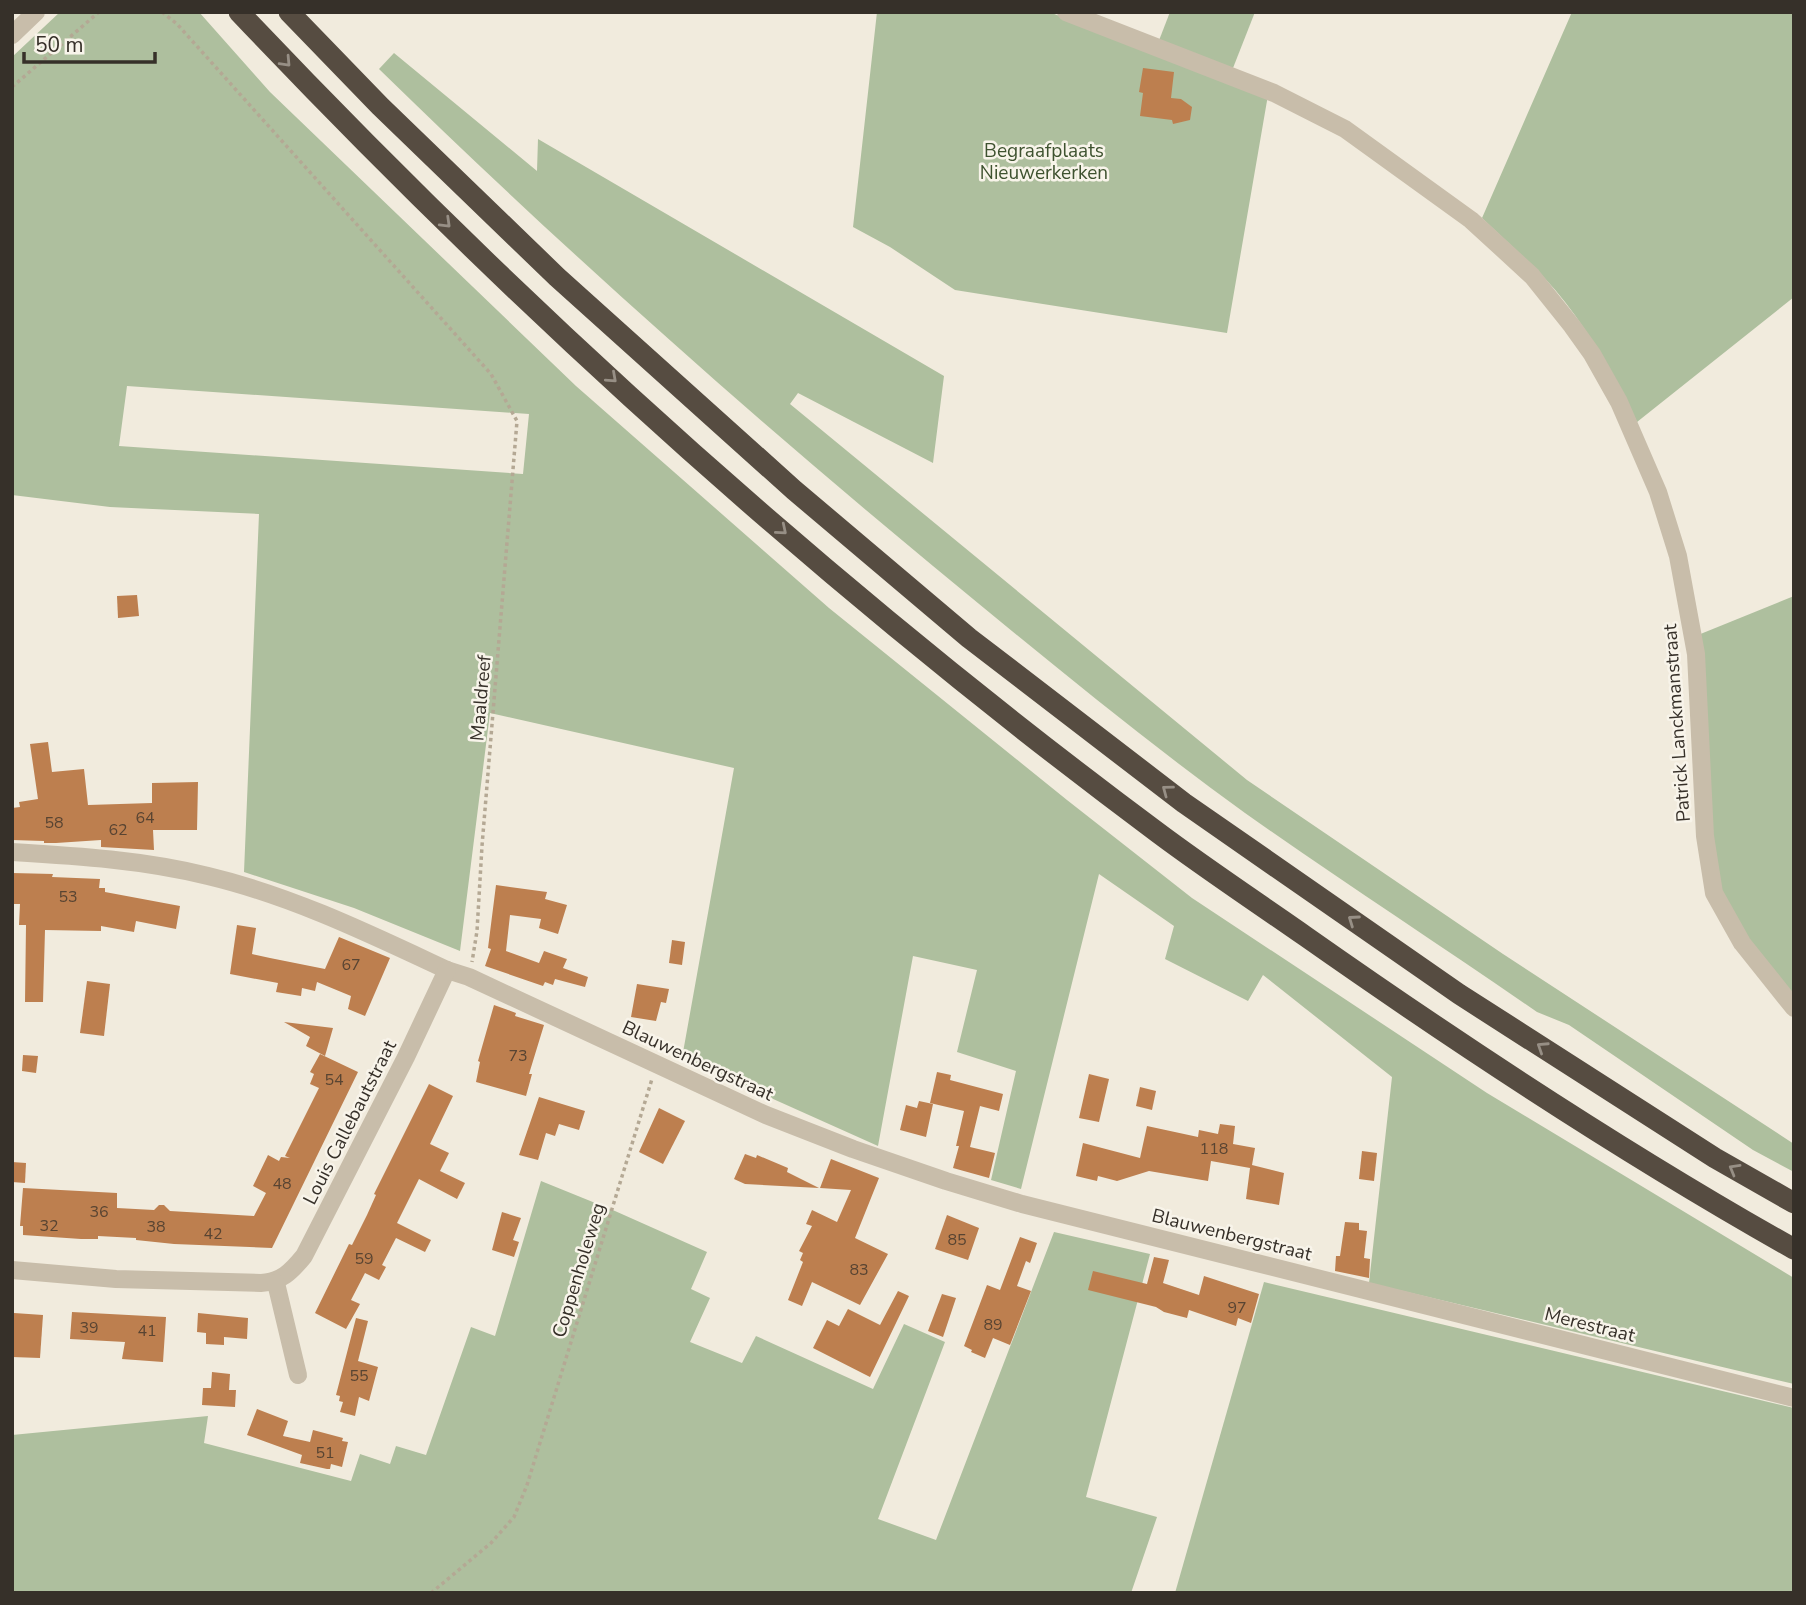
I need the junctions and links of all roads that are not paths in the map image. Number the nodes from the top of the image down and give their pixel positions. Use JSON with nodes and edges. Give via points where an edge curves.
{"nodes":[{"id":1,"x":36,"y":12,"type":"edge"},
{"id":2,"x":239,"y":12,"type":"edge"},
{"id":3,"x":289,"y":12,"type":"edge"},
{"id":4,"x":1066,"y":12,"type":"edge"},
{"id":5,"x":12,"y":35,"type":"edge"},
{"id":6,"x":12,"y":852,"type":"edge"},
{"id":7,"x":447,"y":970,"type":"junction"},
{"id":8,"x":1794,"y":1008,"type":"edge"},
{"id":9,"x":1794,"y":1203,"type":"edge"},
{"id":10,"x":1794,"y":1249,"type":"edge"},
{"id":11,"x":12,"y":1270,"type":"edge"},
{"id":12,"x":276,"y":1283,"type":"junction"},
{"id":13,"x":1375,"y":1292,"type":"joint"},
{"id":14,"x":298,"y":1375,"type":"dead end"},
{"id":15,"x":1794,"y":1398,"type":"edge"}],
"edges":[{"from":1,"to":5,"type":"street"},
{"from":2,"to":10,"type":"highway","one_way":true,"via":[[351,131],[535,308],[758,510],[944,666],[1158,833],[1437,1029],[1696,1194]]},
{"from":9,"to":3,"type":"highway","one_way":true,"via":[[1715,1158],[1459,994],[1184,803],[970,638],[794,489],[557,277]]},
{"from":4,"to":8,"type":"street","name":"Patrick Lanckmanstraat","via":[[1274,93],[1345,129],[1471,220],[1532,276],[1573,326],[1619,402],[1658,492],[1678,556],[1696,654],[1705,836],[1714,893],[1742,943]]},
{"from":6,"to":7,"type":"street","name":"Blauwenbergstraat","via":[[104,858],[208,876],[309,908]]},
{"from":7,"to":12,"type":"street","name":"Louis Callebautstraat","via":[[304,1256]]},
{"from":7,"to":13,"type":"street","name":"Blauwenbergstraat","via":[[766,1115],[853,1149],[1022,1204]]},
{"from":11,"to":12,"type":"street","via":[[116,1279]]},
{"from":12,"to":14,"type":"street"},
{"from":13,"to":15,"type":"street","name":"Merestraat"}]}
